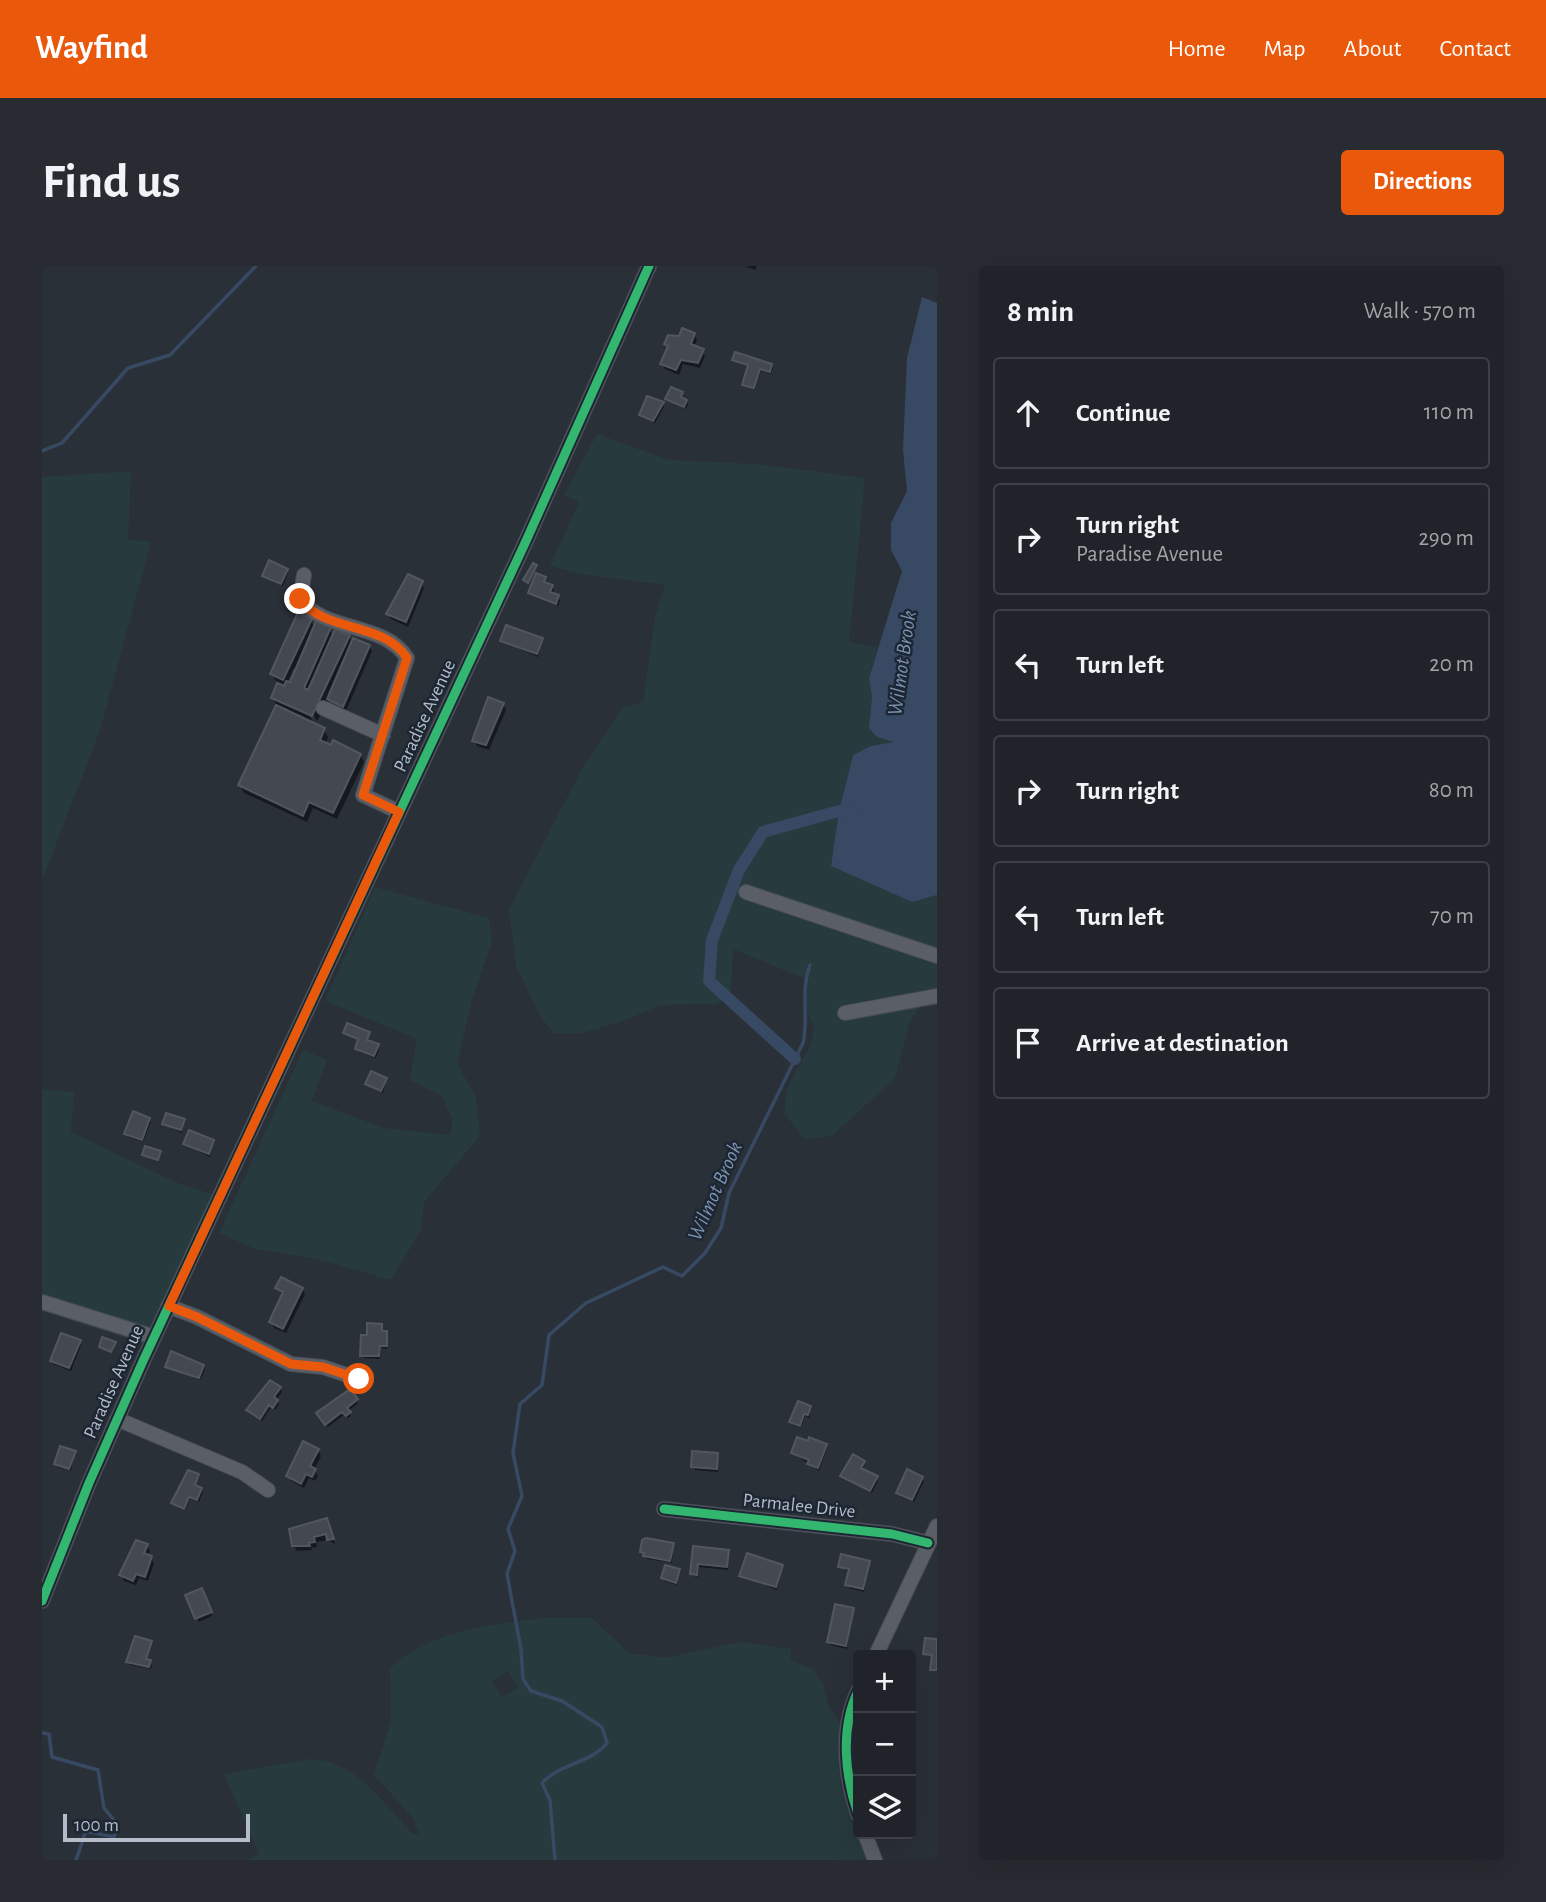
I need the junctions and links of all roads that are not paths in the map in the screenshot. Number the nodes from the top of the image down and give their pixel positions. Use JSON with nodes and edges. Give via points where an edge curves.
{"nodes":[{"id":1,"x":649,"y":266,"type":"edge"},
{"id":2,"x":304,"y":575,"type":"dead end"},
{"id":3,"x":323,"y":708,"type":"dead end"},
{"id":4,"x":383,"y":735,"type":"junction"},
{"id":5,"x":399,"y":812,"type":"junction"},
{"id":6,"x":746,"y":892,"type":"dead end"},
{"id":7,"x":937,"y":956,"type":"edge"},
{"id":8,"x":937,"y":996,"type":"edge"},
{"id":9,"x":845,"y":1013,"type":"dead end"},
{"id":10,"x":42,"y":1303,"type":"edge"},
{"id":11,"x":169,"y":1306,"type":"junction"},
{"id":12,"x":154,"y":1337,"type":"junction"},
{"id":13,"x":359,"y":1379,"type":"dead end"},
{"id":14,"x":117,"y":1419,"type":"junction"},
{"id":15,"x":268,"y":1490,"type":"dead end"},
{"id":16,"x":664,"y":1509,"type":"dead end"},
{"id":17,"x":937,"y":1526,"type":"edge"},
{"id":18,"x":928,"y":1543,"type":"junction"},
{"id":19,"x":42,"y":1601,"type":"edge"},
{"id":20,"x":878,"y":1650,"type":"edge"},
{"id":21,"x":853,"y":1711,"type":"edge"},
{"id":22,"x":853,"y":1791,"type":"edge"},
{"id":23,"x":867,"y":1839,"type":"edge"},
{"id":24,"x":875,"y":1860,"type":"edge"}],
"edges":[{"from":1,"to":5,"type":"street","name":"Paradise Avenue"},
{"from":2,"to":4,"type":"street","via":[[300,599],[309,612],[375,634],[400,646],[407,658]]},
{"from":3,"to":4,"type":"street"},
{"from":4,"to":5,"type":"street","via":[[363,795]]},
{"from":5,"to":11,"type":"street","name":"Paradise Avenue"},
{"from":6,"to":7,"type":"street"},
{"from":8,"to":9,"type":"street"},
{"from":10,"to":12,"type":"street"},
{"from":11,"to":12,"type":"street","name":"Paradise Avenue"},
{"from":11,"to":13,"type":"street","via":[[291,1364],[323,1367]]},
{"from":12,"to":14,"type":"street","name":"Paradise Avenue"},
{"from":14,"to":15,"type":"street","via":[[242,1472]]},
{"from":14,"to":19,"type":"street","name":"Paradise Avenue"},
{"from":16,"to":18,"type":"street","name":"Parmalee Drive","via":[[892,1534]]},
{"from":17,"to":18,"type":"street"},
{"from":18,"to":20,"type":"street"},
{"from":21,"to":22,"type":"street","via":[[846,1758]]},
{"from":23,"to":24,"type":"street"}]}
